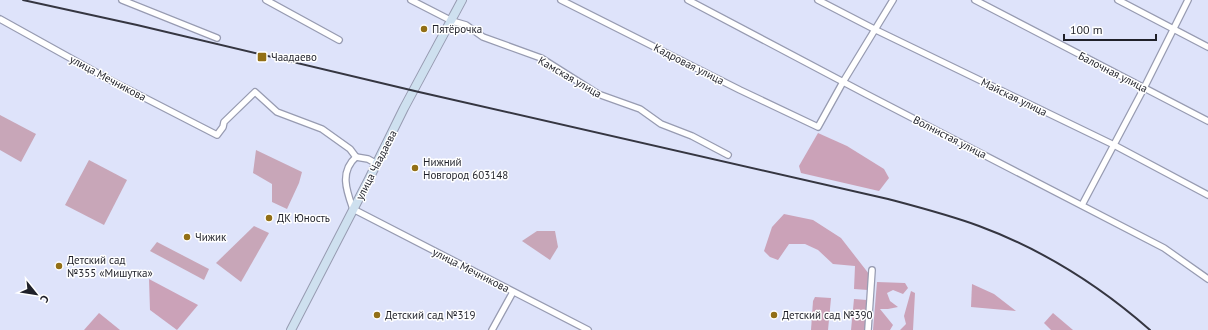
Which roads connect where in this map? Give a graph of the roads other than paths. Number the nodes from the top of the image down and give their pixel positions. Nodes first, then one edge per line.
1 (122, 0) edge
2 (266, 0) edge
3 (411, 0) edge
4 (462, 0) edge
5 (561, 0) edge
6 (688, 0) edge
7 (818, 0) edge
8 (893, 0) edge
9 (975, 0) edge
10 (1118, 0) edge
11 (1188, 0) edge
12 (0, 19) edge
13 (452, 21) junction
14 (1173, 29) junction
15 (876, 30) junction
16 (217, 38) dead end
17 (339, 40) dead end
18 (1208, 47) edge
19 (843, 82) junction
20 (1144, 88) junction
21 (1208, 121) edge
22 (1114, 145) junction
23 (728, 155) dead end
24 (356, 157) junction
25 (377, 164) junction
26 (1208, 195) edge
27 (1082, 205) junction
28 (353, 209) junction
29 (872, 270) dead end
30 (1208, 279) edge
31 (512, 292) junction
32 (291, 330) edge
33 (492, 330) edge
34 (588, 330) edge
35 (868, 330) edge

1 - 16 street
2 - 17 street
3 - 13 street, Камская улица
4 - 13 street, улица Чаадаева
5 - 19 street, Кадровая улица
6 - 19 street, Волнистая улица
7 - 15 street, Майская улица
8 - 15 street
9 - 20 street, Балочная улица
10 - 14 street
11 - 14 street
12 - 24 street, улица Мечникова
13 - 23 street, Камская улица
13 - 25 street, улица Чаадаева
14 - 18 street
14 - 20 street
15 - 19 street
15 - 22 street, Майская улица
19 - 27 street, Волнистая улица
20 - 21 street, Балочная улица
20 - 22 street
22 - 26 street, Майская улица
22 - 27 street
24 - 25 street
24 - 28 street
25 - 28 street, улица Чаадаева
27 - 30 street, Волнистая улица
28 - 31 street, улица Мечникова
28 - 32 street, улица Чаадаева
29 - 35 street
31 - 33 street
31 - 34 street, улица Мечникова

